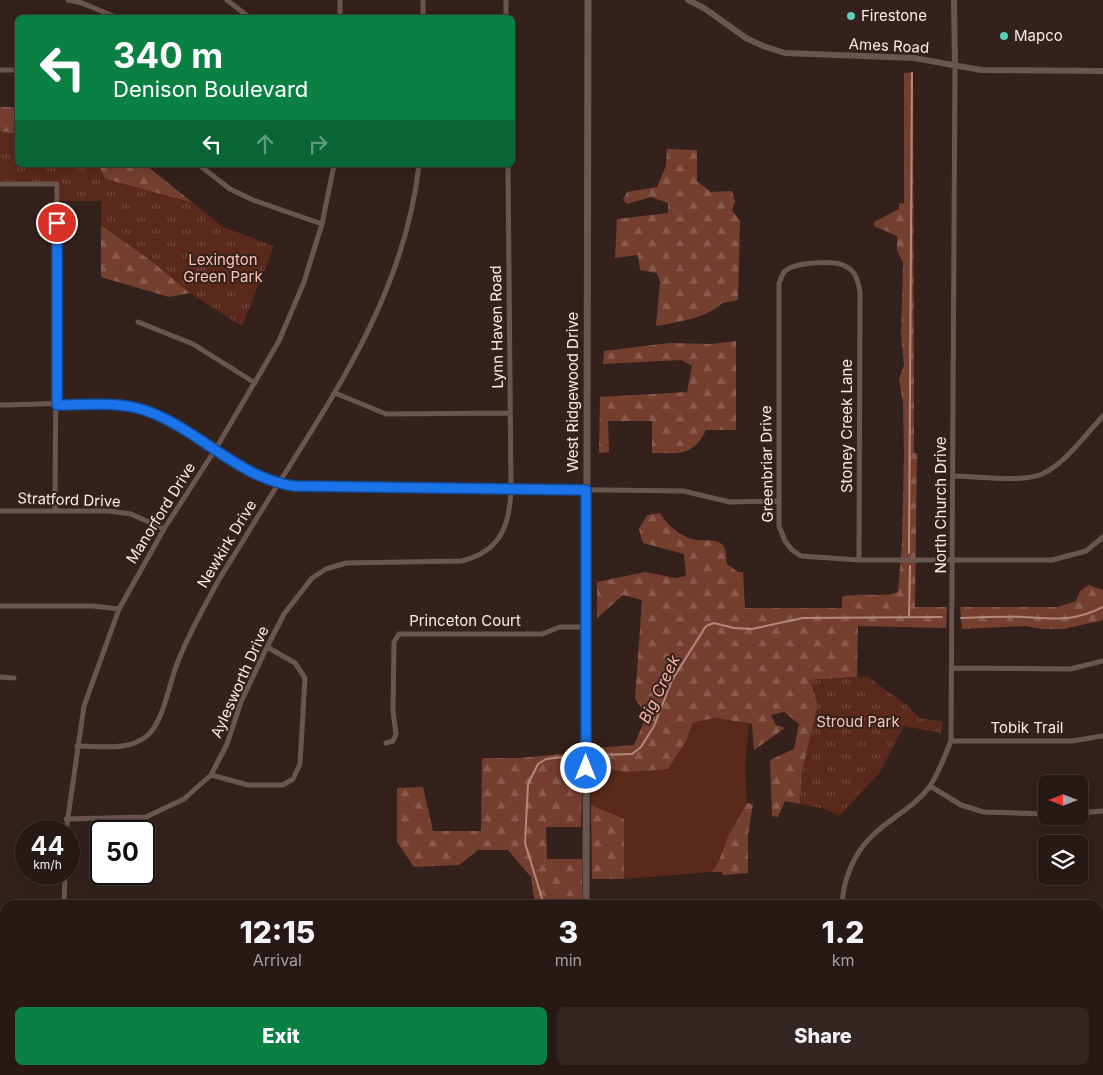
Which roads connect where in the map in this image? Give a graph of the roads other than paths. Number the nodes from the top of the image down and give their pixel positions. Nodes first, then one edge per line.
1 (68, 0) edge
2 (226, 0) edge
3 (340, 0) edge
4 (423, 0) edge
5 (506, 0) edge
6 (588, 0) edge
7 (688, 0) edge
8 (954, 0) edge
9 (111, 15) edge
10 (246, 15) edge
11 (340, 15) edge
12 (423, 15) edge
13 (506, 15) edge
14 (955, 65) junction
15 (0, 70) edge
16 (15, 70) edge
17 (1103, 71) edge
18 (202, 167) edge
19 (334, 167) edge
20 (419, 167) edge
21 (508, 167) edge
22 (0, 184) edge
23 (322, 224) junction
24 (860, 292) joint
25 (138, 322) dead end
26 (255, 383) junction
27 (335, 394) junction
28 (0, 405) edge
29 (57, 405) junction
30 (510, 413) junction
31 (1103, 416) edge
32 (215, 450) junction
33 (954, 476) junction
34 (278, 484) junction
35 (511, 489) junction
36 (586, 490) junction
37 (779, 501) junction
38 (0, 510) edge
39 (55, 510) junction
40 (164, 529) junction
41 (1103, 537) edge
42 (859, 560) junction
43 (954, 560) junction
44 (0, 606) edge
45 (118, 609) junction
46 (586, 626) junction
47 (267, 647) junction
48 (1103, 661) edge
49 (953, 668) junction
50 (0, 678) edge
51 (14, 678) dead end
52 (1103, 736) edge
53 (952, 741) junction
54 (386, 744) dead end
55 (77, 746) junction
56 (211, 775) junction
57 (930, 786) junction
58 (1103, 811) edge
59 (1088, 812) edge
60 (1038, 814) edge
61 (66, 819) joint
62 (65, 885) edge
63 (64, 900) edge
64 (586, 900) edge
65 (843, 900) edge

1 - 9 street
2 - 10 street
3 - 11 street
4 - 12 street
5 - 13 street
6 - 36 main road, West Ridgewood Drive
7 - 14 street, Ames Road
8 - 14 street
14 - 17 street, Ames Road
14 - 33 street, North Church Drive
15 - 16 street
18 - 23 street
19 - 23 street, Manorford Drive
20 - 27 street, Newkirk Drive
21 - 30 street, Lynn Haven Road
22 - 29 street
23 - 26 street, Manorford Drive
24 - 37 street, Greenbriar Drive
24 - 42 street, Stoney Creek Lane
25 - 26 street
26 - 32 street, Manorford Drive
27 - 30 street
27 - 34 street, Newkirk Drive
28 - 29 street
29 - 32 street
29 - 39 street
30 - 35 street, Lynn Haven Road
31 - 33 street
32 - 34 street
32 - 40 street, Manorford Drive
33 - 43 street, North Church Drive
34 - 35 street
34 - 55 street, Newkirk Drive
35 - 36 street
35 - 47 street, Aylesworth Drive
36 - 37 street
36 - 46 main road, West Ridgewood Drive
37 - 42 street, Greenbriar Drive
38 - 39 street, Stratford Drive
39 - 40 street, Stratford Drive
40 - 45 street, Manorford Drive
41 - 43 street, Greenbriar Drive
42 - 43 street, Greenbriar Drive
43 - 49 street, North Church Drive
44 - 45 street
45 - 55 street, Manorford Drive
46 - 54 street, Princeton Court
46 - 64 main road, West Ridgewood Drive
47 - 56 street, Aylesworth Drive
47 - 56 street
48 - 49 street
49 - 53 street, North Church Drive
50 - 51 street
52 - 53 street, Tobik Trail
53 - 57 street, North Church Drive
55 - 61 street, Manorford Drive
56 - 61 street, Aylesworth Drive
57 - 60 street
57 - 65 street, North Church Drive
58 - 59 street
62 - 63 street

